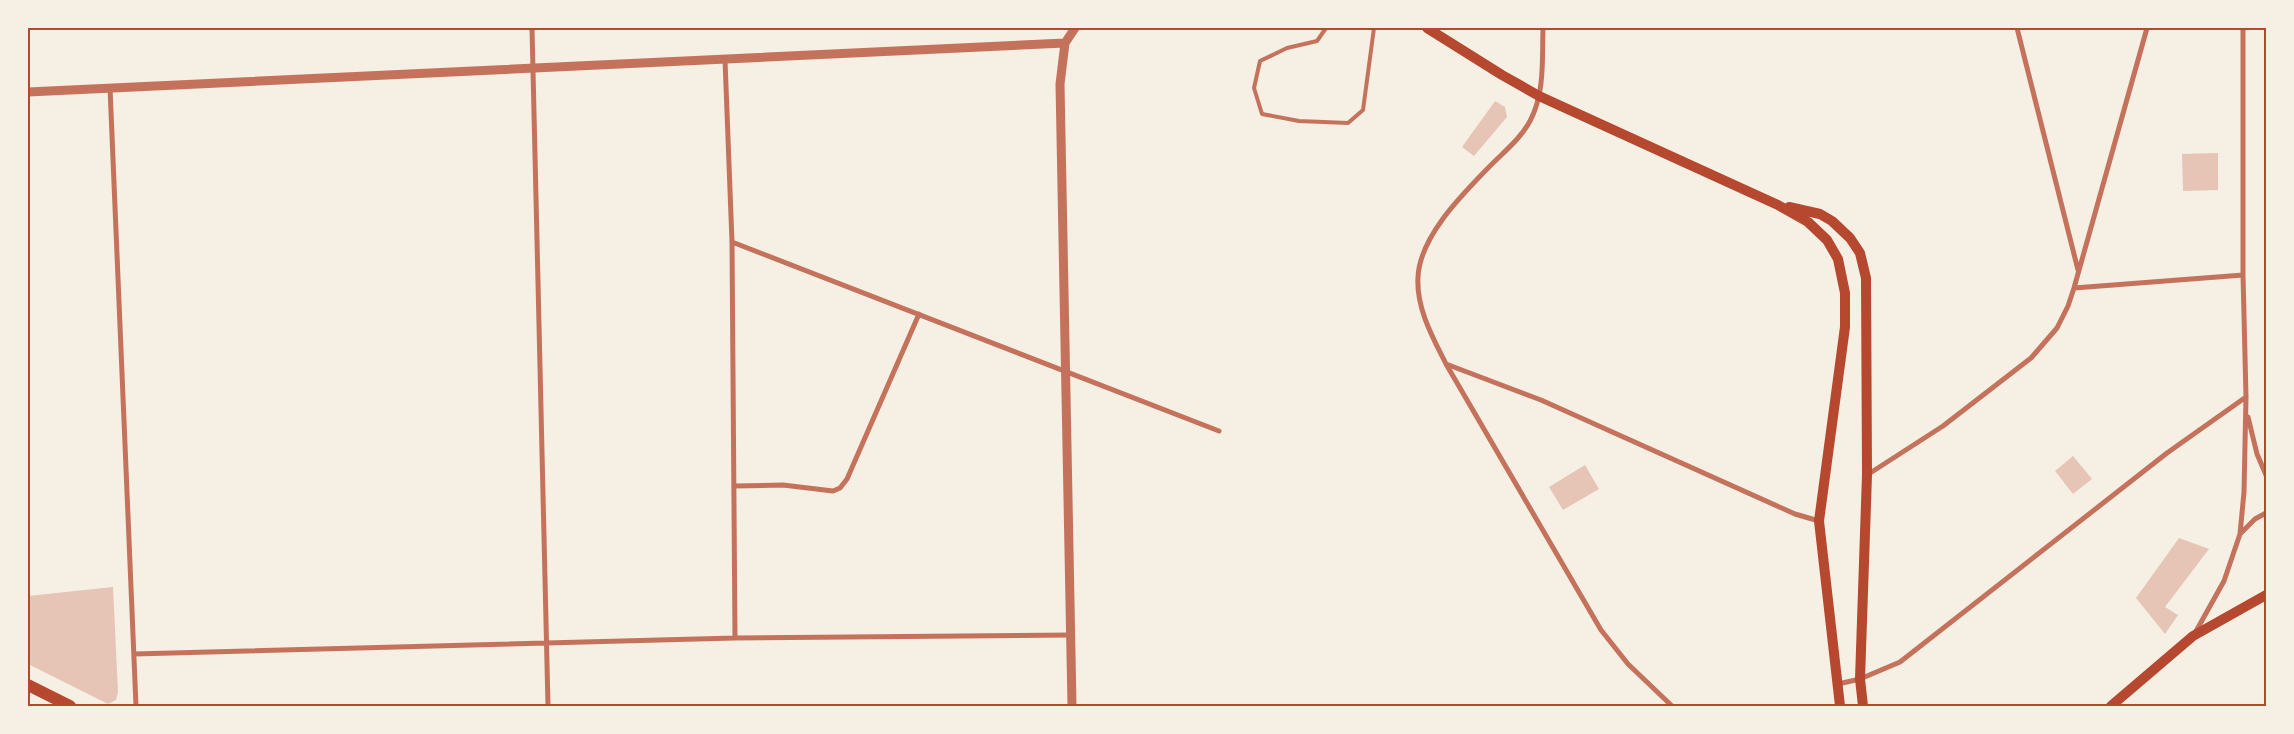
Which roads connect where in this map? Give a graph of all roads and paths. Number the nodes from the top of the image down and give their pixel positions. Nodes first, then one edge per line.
1 (532, 28) edge
2 (1074, 28) edge
3 (1326, 28) edge
4 (1374, 28) edge
5 (1427, 28) edge
6 (1543, 28) edge
7 (2017, 28) edge
8 (2147, 28) edge
9 (2243, 28) edge
10 (1065, 43) junction
11 (725, 60) junction
12 (531, 68) junction
13 (110, 88) junction
14 (28, 92) edge
15 (1539, 96) junction
16 (1778, 205) junction
17 (732, 242) junction
18 (2078, 271) junction
19 (2243, 276) junction
20 (2074, 288) junction
21 (919, 314) junction
22 (1446, 364) junction
23 (1065, 372) junction
24 (2246, 397) junction
25 (2246, 409) junction
26 (1219, 430) dead end
27 (2266, 474) edge
28 (1867, 475) junction
29 (734, 486) junction
30 (2266, 513) edge
31 (1819, 521) junction
32 (2240, 534) junction
33 (2266, 595) edge
34 (1070, 635) junction
35 (2193, 636) junction
36 (735, 638) junction
37 (547, 643) junction
38 (134, 654) junction
39 (1860, 679) junction
40 (1838, 684) junction
41 (28, 685) edge
42 (70, 706) edge
43 (136, 706) edge
44 (548, 706) edge
45 (1072, 706) edge
46 (1672, 706) edge
47 (1840, 706) edge
48 (1863, 706) edge
49 (2111, 706) edge

1 - 12 street
2 - 10 street
3 - 4 lane
5 - 15 main road
6 - 15 street
7 - 18 street
8 - 18 street
9 - 19 street
10 - 11 street
10 - 23 street
11 - 12 street
11 - 17 street
12 - 13 street
12 - 37 street
13 - 14 street
13 - 38 street
15 - 16 main road
15 - 22 street
16 - 28 main road
16 - 31 main road
17 - 21 street
17 - 29 street
18 - 20 street
19 - 20 street
19 - 24 street
20 - 28 street
21 - 23 street
21 - 29 street
22 - 31 street
22 - 46 street
23 - 26 street
23 - 34 street
24 - 25 street
24 - 39 street
25 - 27 street
25 - 32 street
28 - 39 main road
29 - 36 street
30 - 32 street
31 - 40 main road
32 - 35 street
33 - 35 main road
34 - 36 street
34 - 45 street
35 - 49 main road
36 - 37 street
37 - 38 street
37 - 44 street
38 - 43 street
39 - 40 street
39 - 48 main road
40 - 47 main road
41 - 42 main road

